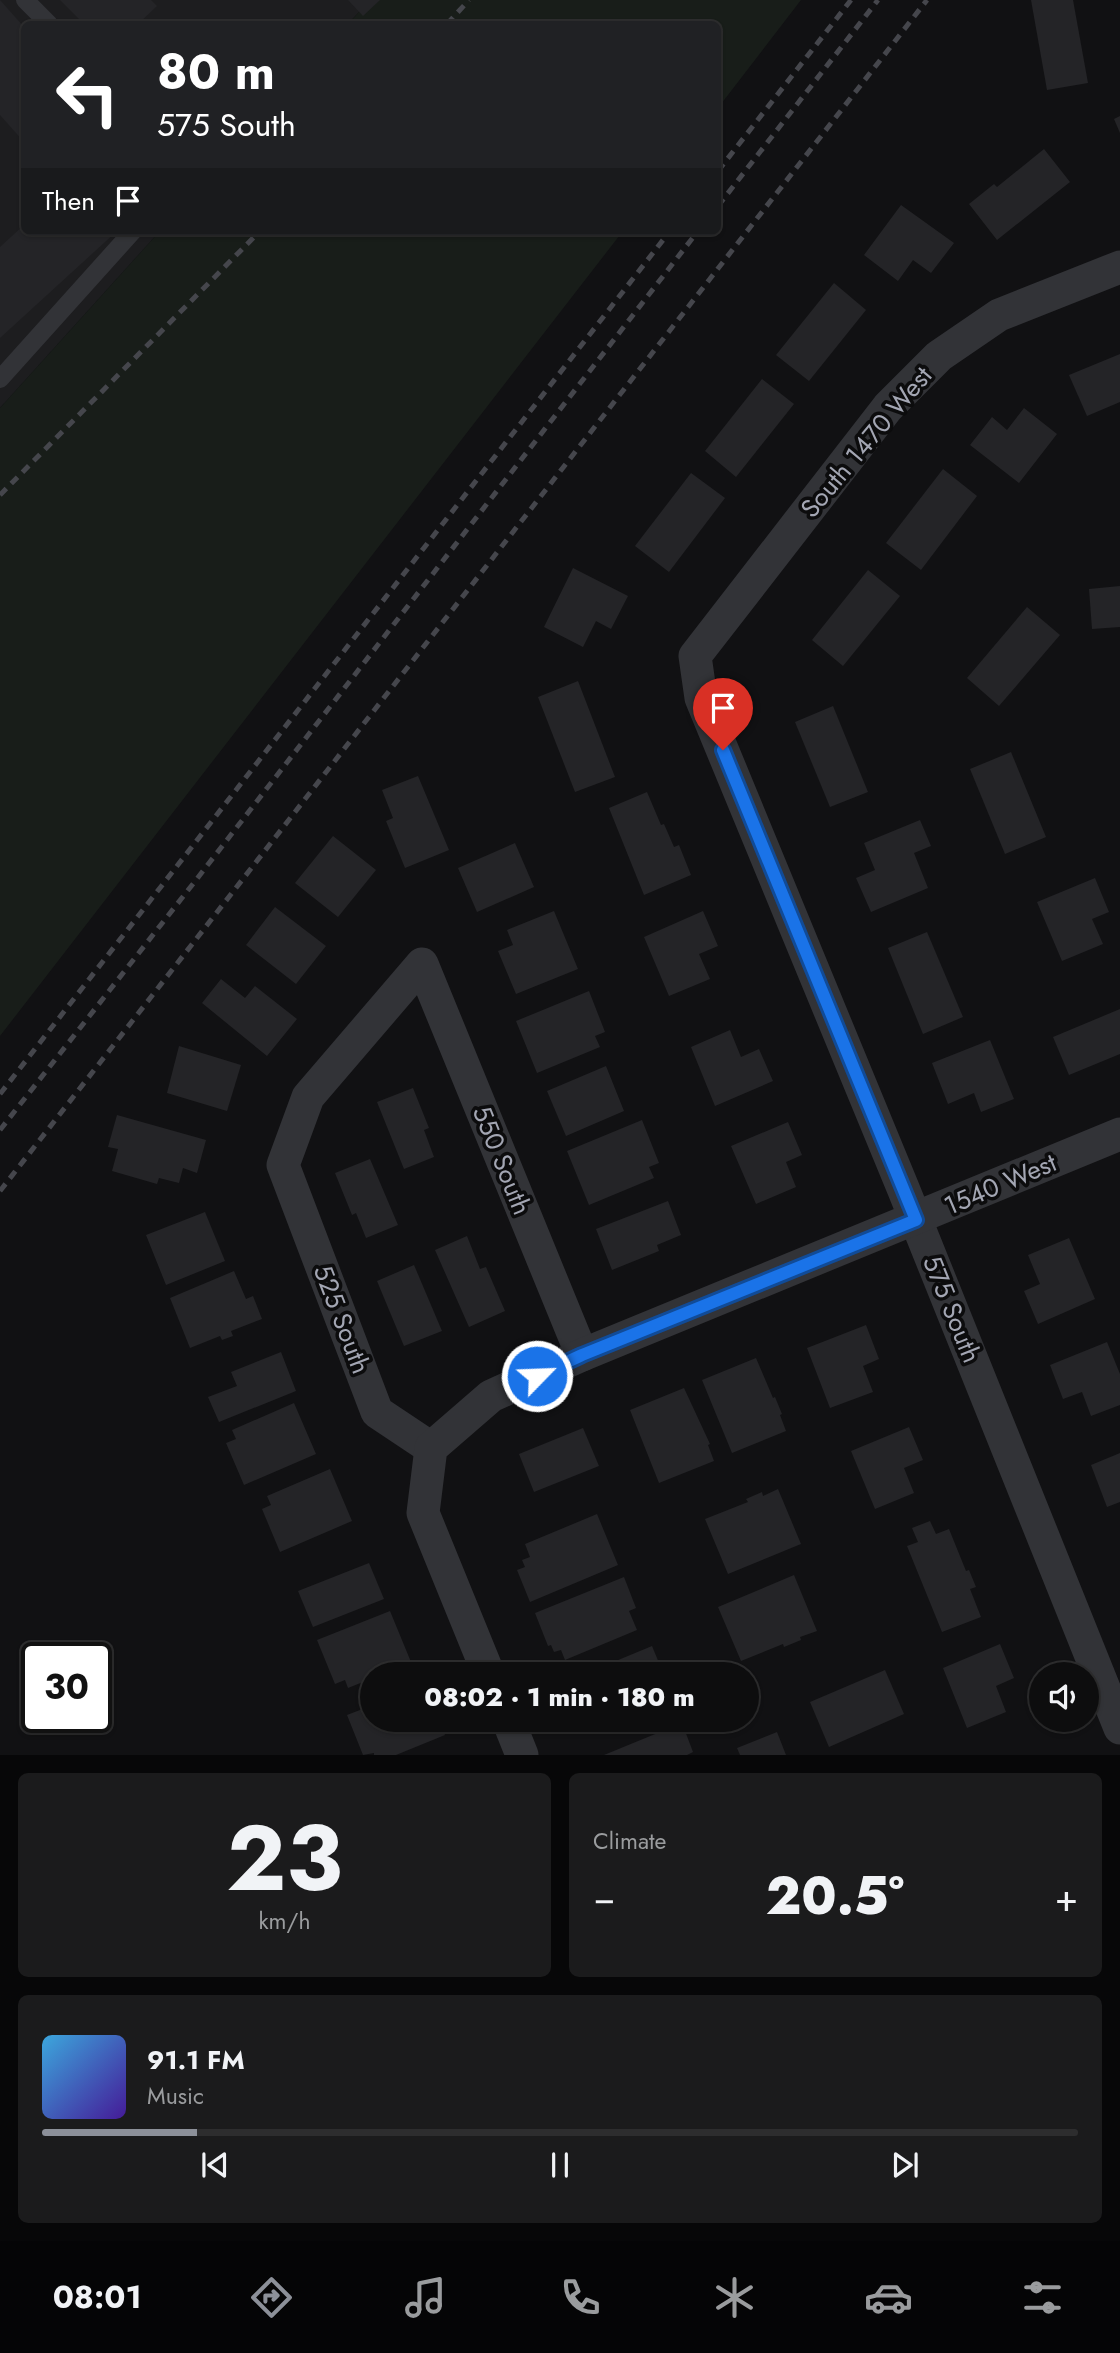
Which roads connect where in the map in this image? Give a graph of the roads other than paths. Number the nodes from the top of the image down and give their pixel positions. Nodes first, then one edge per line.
1 (25, 0) edge
2 (45, 21) edge
3 (129, 235) edge
4 (1120, 267) edge
5 (0, 379) edge
6 (695, 656) joint
7 (422, 964) joint
8 (1120, 1134) edge
9 (916, 1220) junction
10 (582, 1355) junction
11 (431, 1448) junction
12 (484, 1662) edge
13 (1120, 1728) edge
14 (513, 1732) edge
15 (522, 1755) edge

1 - 2 lane
3 - 5 lane
4 - 6 street, South 1470 West
6 - 9 street, 575 South
7 - 10 street, 550 South
7 - 11 street, 525 South
8 - 9 street, 1540 West
9 - 10 street, 1540 West
9 - 13 street, 575 South
10 - 11 street, 1540 West
11 - 12 street
14 - 15 street

